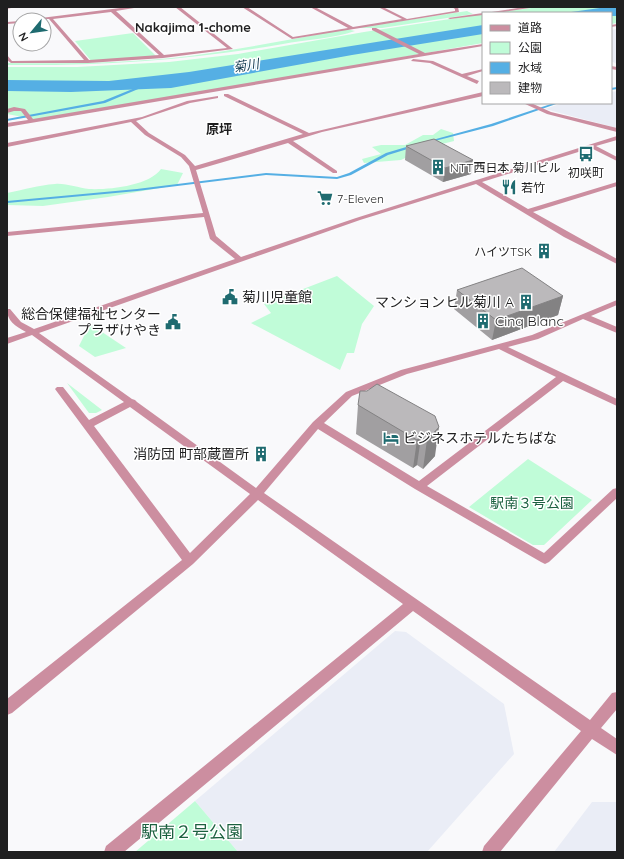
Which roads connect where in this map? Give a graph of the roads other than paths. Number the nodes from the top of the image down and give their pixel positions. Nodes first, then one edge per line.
1 (13, 7) edge
2 (138, 7) edge
3 (177, 7) edge
4 (244, 7) edge
5 (312, 7) edge
6 (380, 7) edge
7 (454, 7) edge
8 (490, 7) edge
9 (498, 7) edge
10 (534, 7) edge
11 (7, 8) edge
12 (112, 10) junction
13 (476, 10) dead end
14 (495, 12) edge
15 (482, 13) edge
16 (482, 13) edge
17 (52, 18) edge
18 (52, 20) edge
19 (406, 20) junction
20 (349, 28) junction
21 (375, 30) junction
22 (482, 45) edge
23 (482, 49) edge
24 (422, 55) junction
25 (7, 56) edge
26 (163, 57) junction
27 (9, 62) edge
28 (88, 62) junction
29 (350, 67) junction
30 (357, 70) dead end
31 (482, 70) edge
32 (463, 75) junction
33 (477, 82) junction
34 (482, 84) edge
35 (482, 94) edge
36 (226, 95) junction
37 (528, 104) edge
38 (7, 111) edge
39 (132, 120) junction
40 (32, 121) junction
41 (7, 125) edge
42 (617, 130) edge
43 (309, 135) junction
44 (617, 138) edge
45 (289, 141) junction
46 (7, 145) edge
47 (591, 146) junction
48 (617, 159) edge
49 (193, 169) junction
50 (335, 172) dead end
51 (477, 182) junction
52 (617, 184) edge
53 (528, 211) junction
54 (207, 215) junction
55 (7, 234) edge
56 (240, 260) junction
57 (617, 262) edge
58 (617, 302) edge
59 (7, 311) edge
60 (585, 317) junction
61 (617, 330) edge
62 (33, 332) junction
63 (7, 341) edge
64 (500, 347) junction
65 (562, 377) junction
66 (60, 389) dead end
67 (132, 402) junction
68 (617, 403) edge
69 (317, 424) junction
70 (88, 425) junction
71 (419, 486) junction
72 (617, 492) edge
73 (257, 494) junction
74 (189, 561) junction
75 (413, 604) junction
76 (617, 698) edge
77 (7, 708) edge
78 (591, 729) junction
79 (617, 748) edge
80 (112, 852) edge
81 (490, 852) edge

1 - 11 street
2 - 12 street
3 - 26 street
4 - 20 street
5 - 20 street
6 - 19 street
7 - 19 street
8 - 9 street
10 - 14 street
12 - 17 street
12 - 26 street
13 - 15 street
16 - 21 street
18 - 28 street
19 - 20 street
20 - 21 street
21 - 24 street
22 - 24 street
23 - 24 street
24 - 29 street
24 - 32 street
25 - 27 street
26 - 28 street
27 - 28 street
29 - 36 street
29 - 40 street
30 - 33 street
31 - 32 street
32 - 33 street
33 - 34 street
35 - 43 street
36 - 39 street
36 - 43 street
37 - 42 street
38 - 40 street
39 - 46 street
39 - 49 street
40 - 41 street
43 - 45 street
44 - 47 street
45 - 49 street
45 - 50 street
47 - 48 street
47 - 51 street
49 - 54 street
51 - 53 street
51 - 56 street
52 - 53 street
53 - 57 street
54 - 55 street
54 - 56 street
56 - 62 street
58 - 60 street
59 - 62 street
60 - 61 street
60 - 64 street
62 - 63 street
62 - 67 street
64 - 65 street
64 - 69 street
65 - 68 street
65 - 71 street
66 - 70 street
67 - 70 street
67 - 73 street
69 - 71 street
69 - 73 street
70 - 74 street
71 - 72 street
73 - 74 street
73 - 75 street
74 - 77 street
75 - 78 street
75 - 80 street
76 - 78 street
78 - 79 street
78 - 81 street

